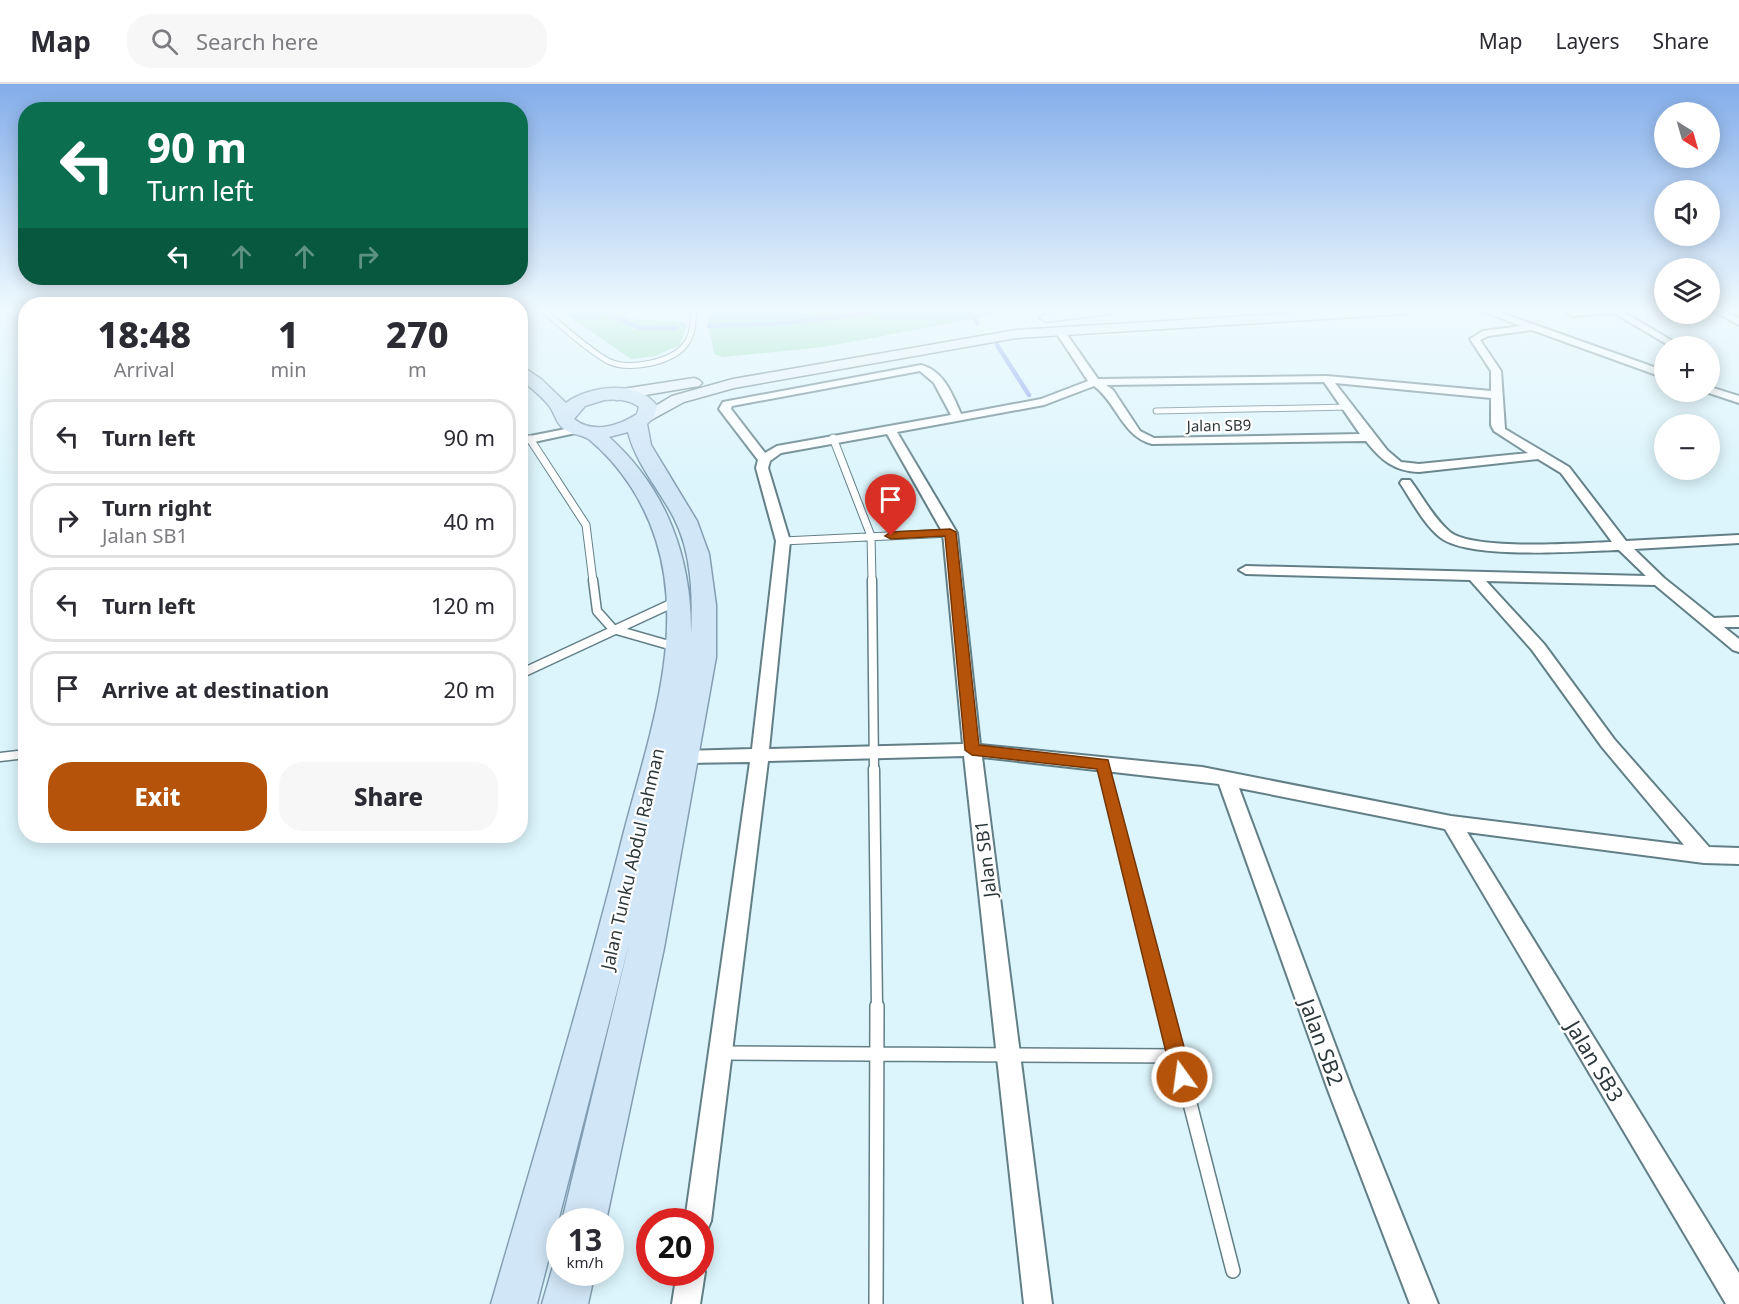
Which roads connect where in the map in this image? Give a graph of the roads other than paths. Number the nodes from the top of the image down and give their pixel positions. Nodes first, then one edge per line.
1 (536, 367) edge
2 (778, 367) edge
3 (830, 367) edge
4 (1082, 367) edge
5 (1493, 367) edge
6 (528, 378) edge
7 (1327, 379) junction
8 (1095, 382) junction
9 (1720, 393) edge
10 (611, 395) junction
11 (1496, 395) junction
12 (1739, 400) edge
13 (1349, 407) junction
14 (1156, 411) dead end
15 (957, 417) junction
16 (642, 420) junction
17 (580, 426) junction
18 (890, 429) junction
19 (528, 433) edge
20 (528, 434) edge
21 (1371, 437) junction
22 (833, 438) junction
23 (528, 442) edge
24 (1542, 455) junction
25 (764, 460) junction
26 (1406, 483) dead end
27 (950, 532) junction
28 (871, 536) junction
29 (1739, 539) edge
30 (783, 541) junction
31 (1621, 544) junction
32 (1246, 570) dead end
33 (1473, 574) junction
34 (1659, 581) junction
35 (678, 601) junction
36 (1739, 622) edge
37 (1712, 623) junction
38 (613, 629) junction
39 (1739, 646) edge
40 (676, 648) junction
41 (528, 670) edge
42 (972, 750) junction
43 (876, 752) junction
44 (760, 754) junction
45 (18, 755) edge
46 (0, 757) edge
47 (684, 757) junction
48 (1103, 764) junction
49 (1226, 778) junction
50 (1451, 823) junction
51 (1704, 855) junction
52 (1737, 859) edge
53 (722, 1053) junction
54 (878, 1054) junction
55 (1009, 1055) junction
56 (1176, 1056) junction
57 (587, 1208) edge
58 (700, 1208) edge
59 (1233, 1271) dead end
60 (569, 1286) edge
61 (689, 1286) edge
62 (1739, 1299) edge
63 (514, 1304) edge
64 (565, 1304) edge
65 (686, 1304) edge
66 (876, 1304) edge
67 (1038, 1304) edge
68 (1424, 1304) edge

1 - 10 main road
2 - 10 main road
3 - 16 main road
4 - 8 street, Jalan SB9
5 - 11 street
6 - 17 main road, Jalan Tunku Abdul Rahman
7 - 8 street
7 - 11 street
7 - 13 street
8 - 15 street
8 - 21 street, Jalan SB9
9 - 12 street
10 - 16 main road
10 - 17 main road
11 - 24 street
13 - 14 lane
13 - 21 street
15 - 18 street
15 - 25 street
16 - 17 main road
16 - 47 main road, Jalan Tunku Abdul Rahman
17 - 19 street
17 - 20 street
17 - 35 main road, Jalan Tunku Abdul Rahman
18 - 22 street
18 - 27 street, Jalan SB1
21 - 24 street
22 - 25 street
22 - 28 lane
23 - 38 lane
24 - 31 street
25 - 30 street
26 - 31 street
27 - 28 lane
27 - 42 street, Jalan SB1
28 - 30 lane
28 - 43 lane
29 - 31 street
30 - 44 street
31 - 34 street
32 - 33 street
33 - 34 street
33 - 51 street
34 - 37 street
35 - 38 lane
35 - 40 main road, Jalan Tunku Abdul Rahman
36 - 37 street
37 - 39 street
38 - 40 lane
38 - 41 lane
40 - 63 main road, Jalan Tunku Abdul Rahman
42 - 43 street
42 - 48 street
42 - 55 street, Jalan SB1
43 - 44 street
43 - 54 lane
44 - 47 street
44 - 53 street
45 - 46 lane
47 - 57 main road, Jalan Tunku Abdul Rahman
48 - 49 street
48 - 56 lane
49 - 50 street
49 - 68 street, Jalan SB2
50 - 51 street
50 - 62 street, Jalan SB3
51 - 52 street
53 - 54 lane
53 - 58 street
54 - 55 lane
54 - 66 lane
55 - 56 lane
55 - 67 street, Jalan SB1
56 - 59 lane
60 - 64 main road
61 - 65 street

